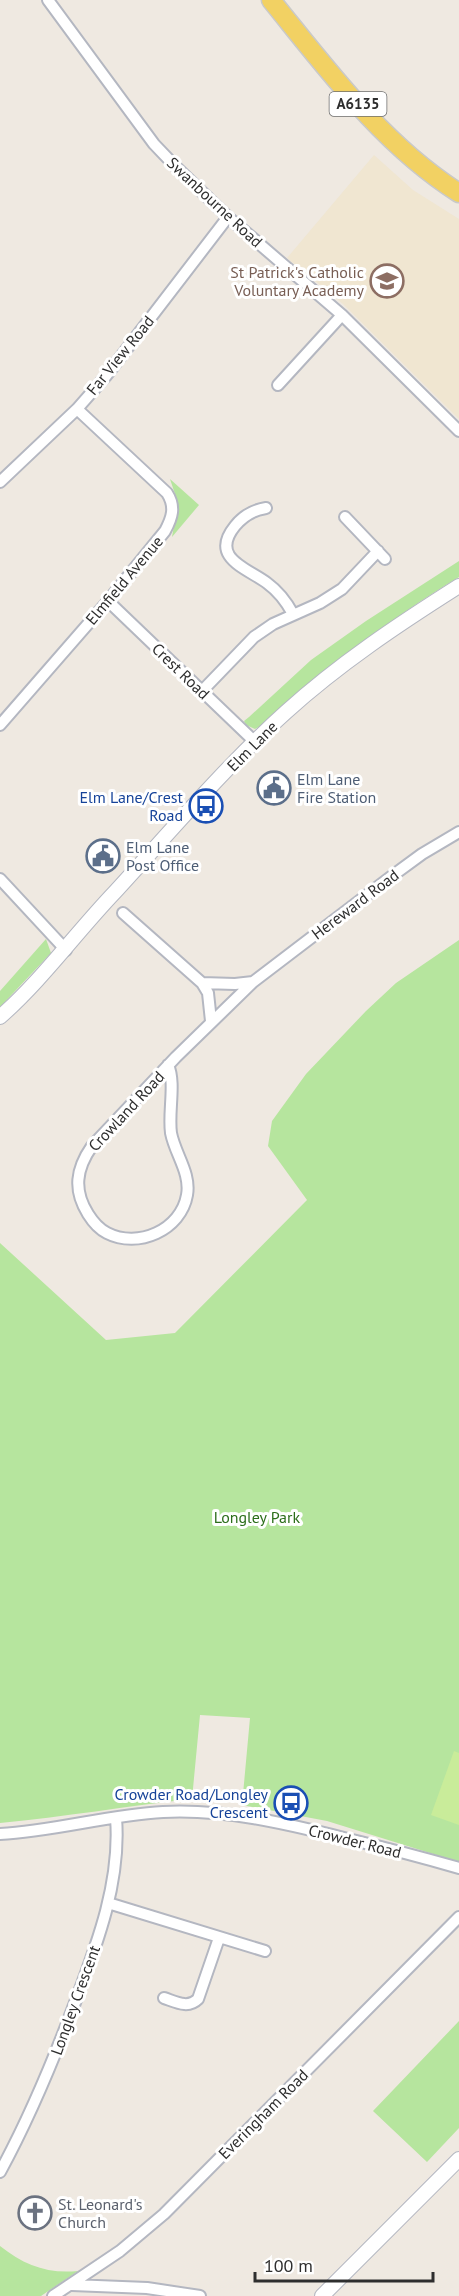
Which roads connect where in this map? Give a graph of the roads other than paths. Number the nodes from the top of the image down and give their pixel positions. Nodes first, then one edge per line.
1 (48, 0) edge
2 (271, 0) edge
3 (459, 193) edge
4 (228, 217) junction
5 (342, 315) junction
6 (278, 385) dead end
7 (77, 409) junction
8 (459, 431) edge
9 (0, 482) edge
10 (266, 508) dead end
11 (345, 517) dead end
12 (459, 586) edge
13 (108, 601) junction
14 (293, 614) junction
15 (202, 691) junction
16 (0, 725) edge
17 (255, 742) junction
18 (459, 832) edge
19 (0, 879) edge
20 (123, 913) dead end
21 (66, 950) junction
22 (253, 982) junction
23 (202, 983) junction
24 (0, 1017) edge
25 (212, 1022) junction
26 (168, 1065) junction
27 (116, 1818) junction
28 (0, 1834) edge
29 (459, 1868) edge
30 (108, 1903) junction
31 (459, 1917) edge
32 (219, 1938) junction
33 (265, 1951) dead end
34 (164, 1998) dead end
35 (459, 2159) edge
36 (0, 2172) edge
37 (72, 2284) junction
38 (53, 2296) edge
39 (200, 2296) edge
40 (322, 2296) edge

1 - 4 street, Swanbourne Road
2 - 3 main road, A6135
4 - 5 street, Swanbourne Road
4 - 7 street, Far View Road
5 - 6 street
5 - 8 street, Swanbourne Road
7 - 9 street, Far View Road
7 - 13 street, Elmfield Avenue
10 - 14 street
11 - 14 street
12 - 17 street, Elm Lane
13 - 15 street, Crest Road
13 - 16 street, Elmfield Avenue
14 - 15 street
15 - 17 street, Crest Road
17 - 21 street, Elm Lane
18 - 22 street, Hereward Road
19 - 21 street
20 - 23 street
21 - 24 street, Elm Lane
22 - 23 street
22 - 25 street, Hereward Road
23 - 25 street
25 - 26 street, Crowland Road
26 - 26 street, Crowland Road
27 - 28 street, Crowder Road
27 - 29 street, Crowder Road
27 - 30 street, Longley Crescent
30 - 32 street
30 - 36 street, Longley Crescent
31 - 37 street, Everingham Road
32 - 33 street
32 - 34 street
35 - 40 street
37 - 38 street, Everingham Road
37 - 39 street

